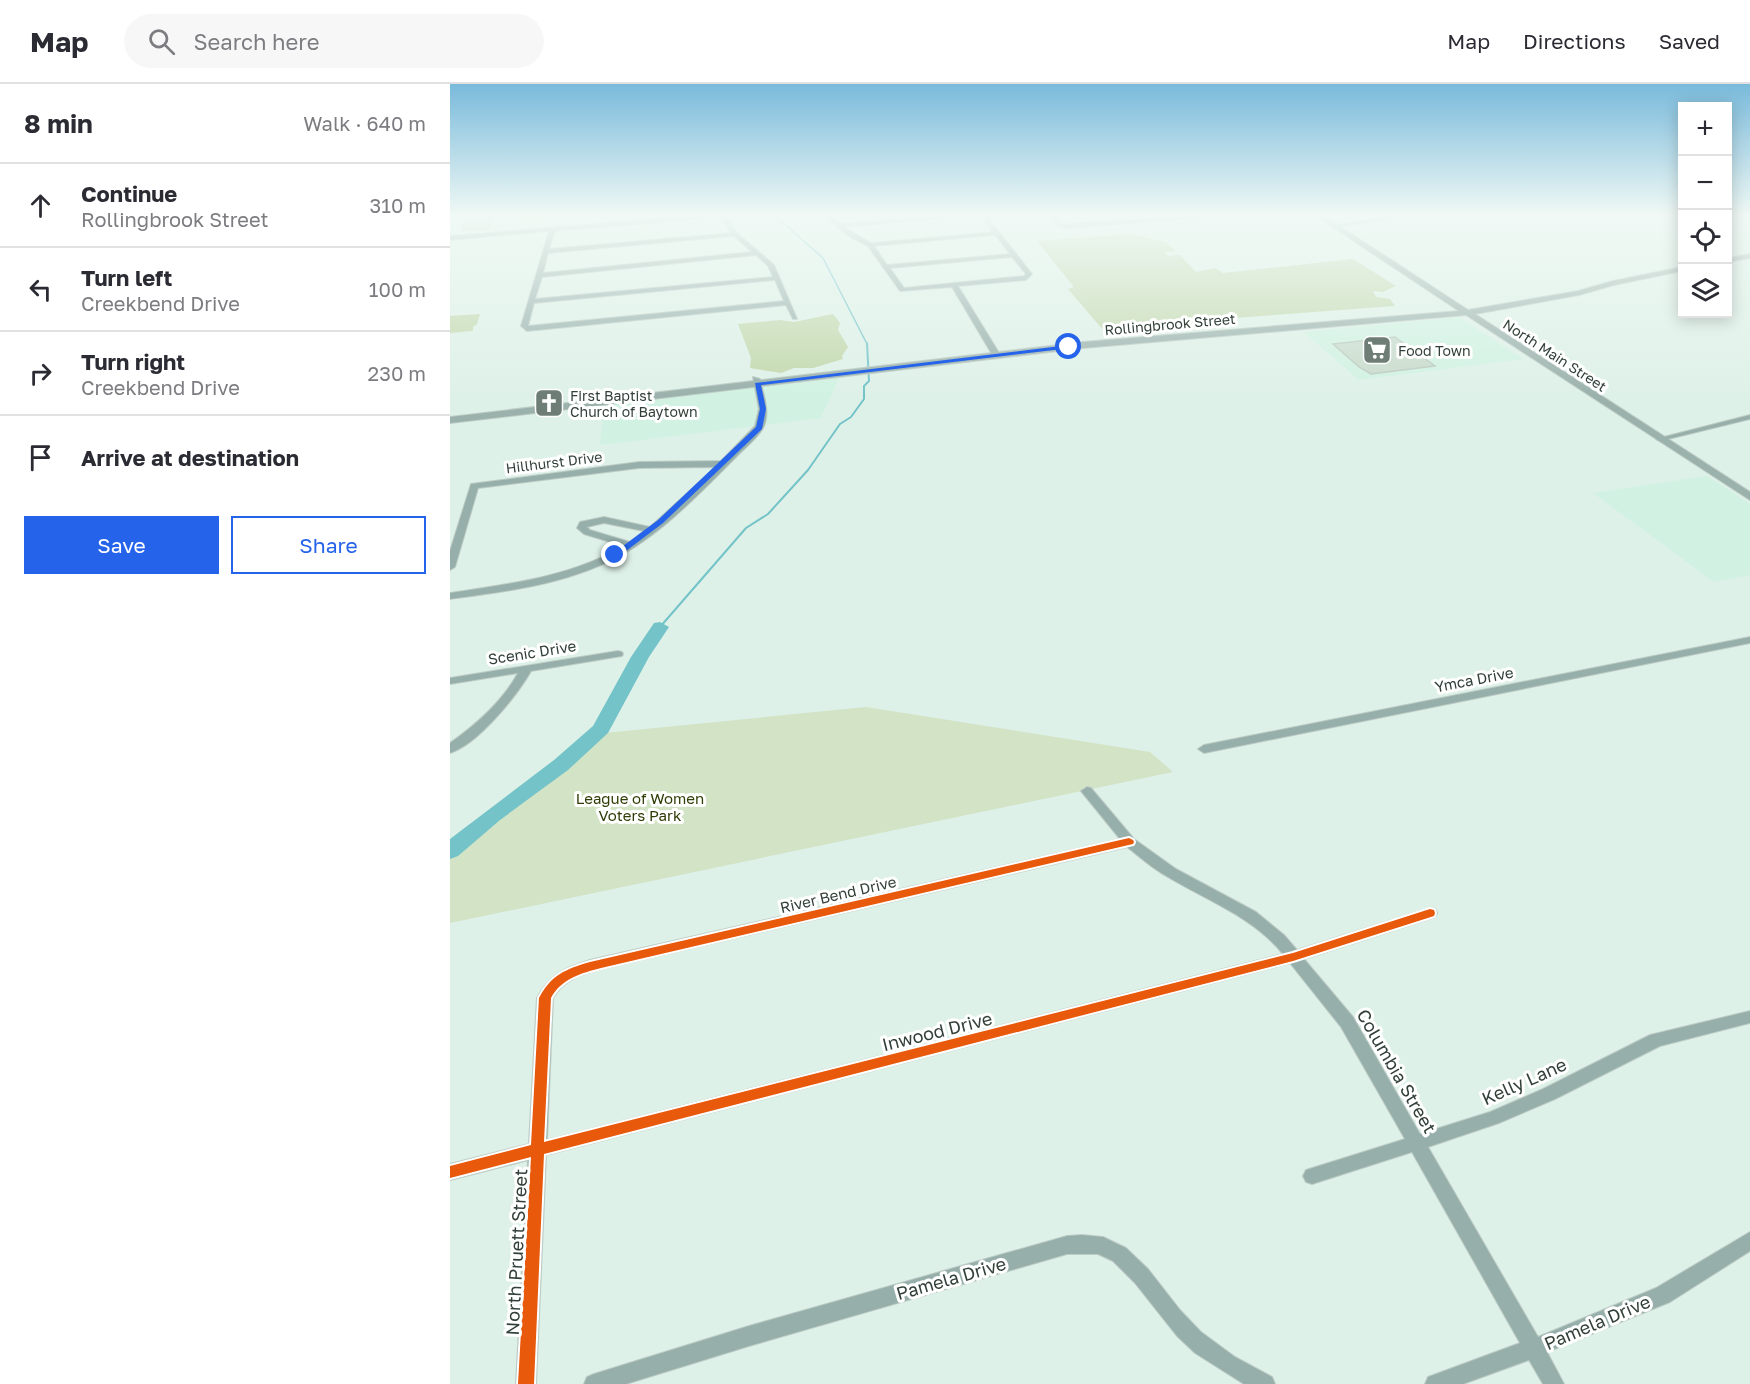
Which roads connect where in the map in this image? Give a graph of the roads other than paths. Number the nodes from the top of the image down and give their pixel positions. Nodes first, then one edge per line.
1 (539, 275) joint
2 (542, 275) edge
3 (775, 275) edge
4 (890, 275) edge
5 (1028, 275) edge
6 (1407, 275) edge
7 (1656, 275) edge
8 (777, 278) junction
9 (955, 286) junction
10 (531, 301) junction
11 (787, 303) junction
12 (1460, 310) junction
13 (795, 318) dead end
14 (996, 354) junction
15 (757, 382) junction
16 (510, 411) junction
17 (450, 415) edge
18 (1750, 417) edge
19 (450, 420) edge
20 (1660, 439) junction
21 (722, 464) junction
22 (1750, 496) edge
23 (651, 530) junction
24 (631, 545) junction
25 (450, 567) edge
26 (450, 596) edge
27 (1750, 640) edge
28 (618, 654) dead end
29 (527, 668) junction
30 (450, 681) edge
31 (450, 749) edge
32 (1204, 749) dead end
33 (1086, 791) dead end
34 (1129, 842) junction
35 (1430, 913) dead end
36 (1293, 957) junction
37 (556, 981) joint
38 (1750, 1017) edge
39 (1416, 1142) junction
40 (537, 1150) junction
41 (450, 1172) edge
42 (1312, 1176) dead end
43 (1750, 1241) edge
44 (1534, 1348) junction
45 (526, 1384) edge
46 (594, 1384) edge
47 (1265, 1384) edge
48 (1435, 1384) edge
49 (1554, 1384) edge

1 - 2 street
1 - 10 street
3 - 8 street
4 - 9 street
5 - 9 street
6 - 12 main road, North Main Street
7 - 12 main road, Rollingbrook Street
8 - 10 street
8 - 11 street
9 - 14 street
10 - 11 street
11 - 13 street
12 - 14 main road, Rollingbrook Street
12 - 20 main road, North Main Street
14 - 15 main road, Rollingbrook Street
15 - 16 main road, Rollingbrook Street
15 - 21 street
16 - 17 main road, Rollingbrook Street
16 - 19 main road, Rollingbrook Street
18 - 20 street
20 - 22 main road, North Main Street
21 - 23 street
21 - 25 street, Hillhurst Drive
23 - 24 street
23 - 24 street
24 - 26 street
27 - 32 street, Ymca Drive
28 - 29 street, Scenic Drive
29 - 30 street, Scenic Drive
29 - 31 street
33 - 34 street, Columbia Street
34 - 36 street, Columbia Street
34 - 37 street, River Bend Drive
35 - 36 street, Inwood Drive
36 - 39 street, Columbia Street
36 - 40 street, Inwood Drive
37 - 40 street, North Pruett Street
38 - 39 street, Kelly Lane
39 - 42 street, Kelly Lane
39 - 44 street, Columbia Street
40 - 41 street, Inwood Drive
40 - 45 street, North Pruett Street
43 - 44 street, Pamela Drive
44 - 48 street, Pamela Drive
44 - 49 street, Columbia Street
46 - 47 street, Pamela Drive

